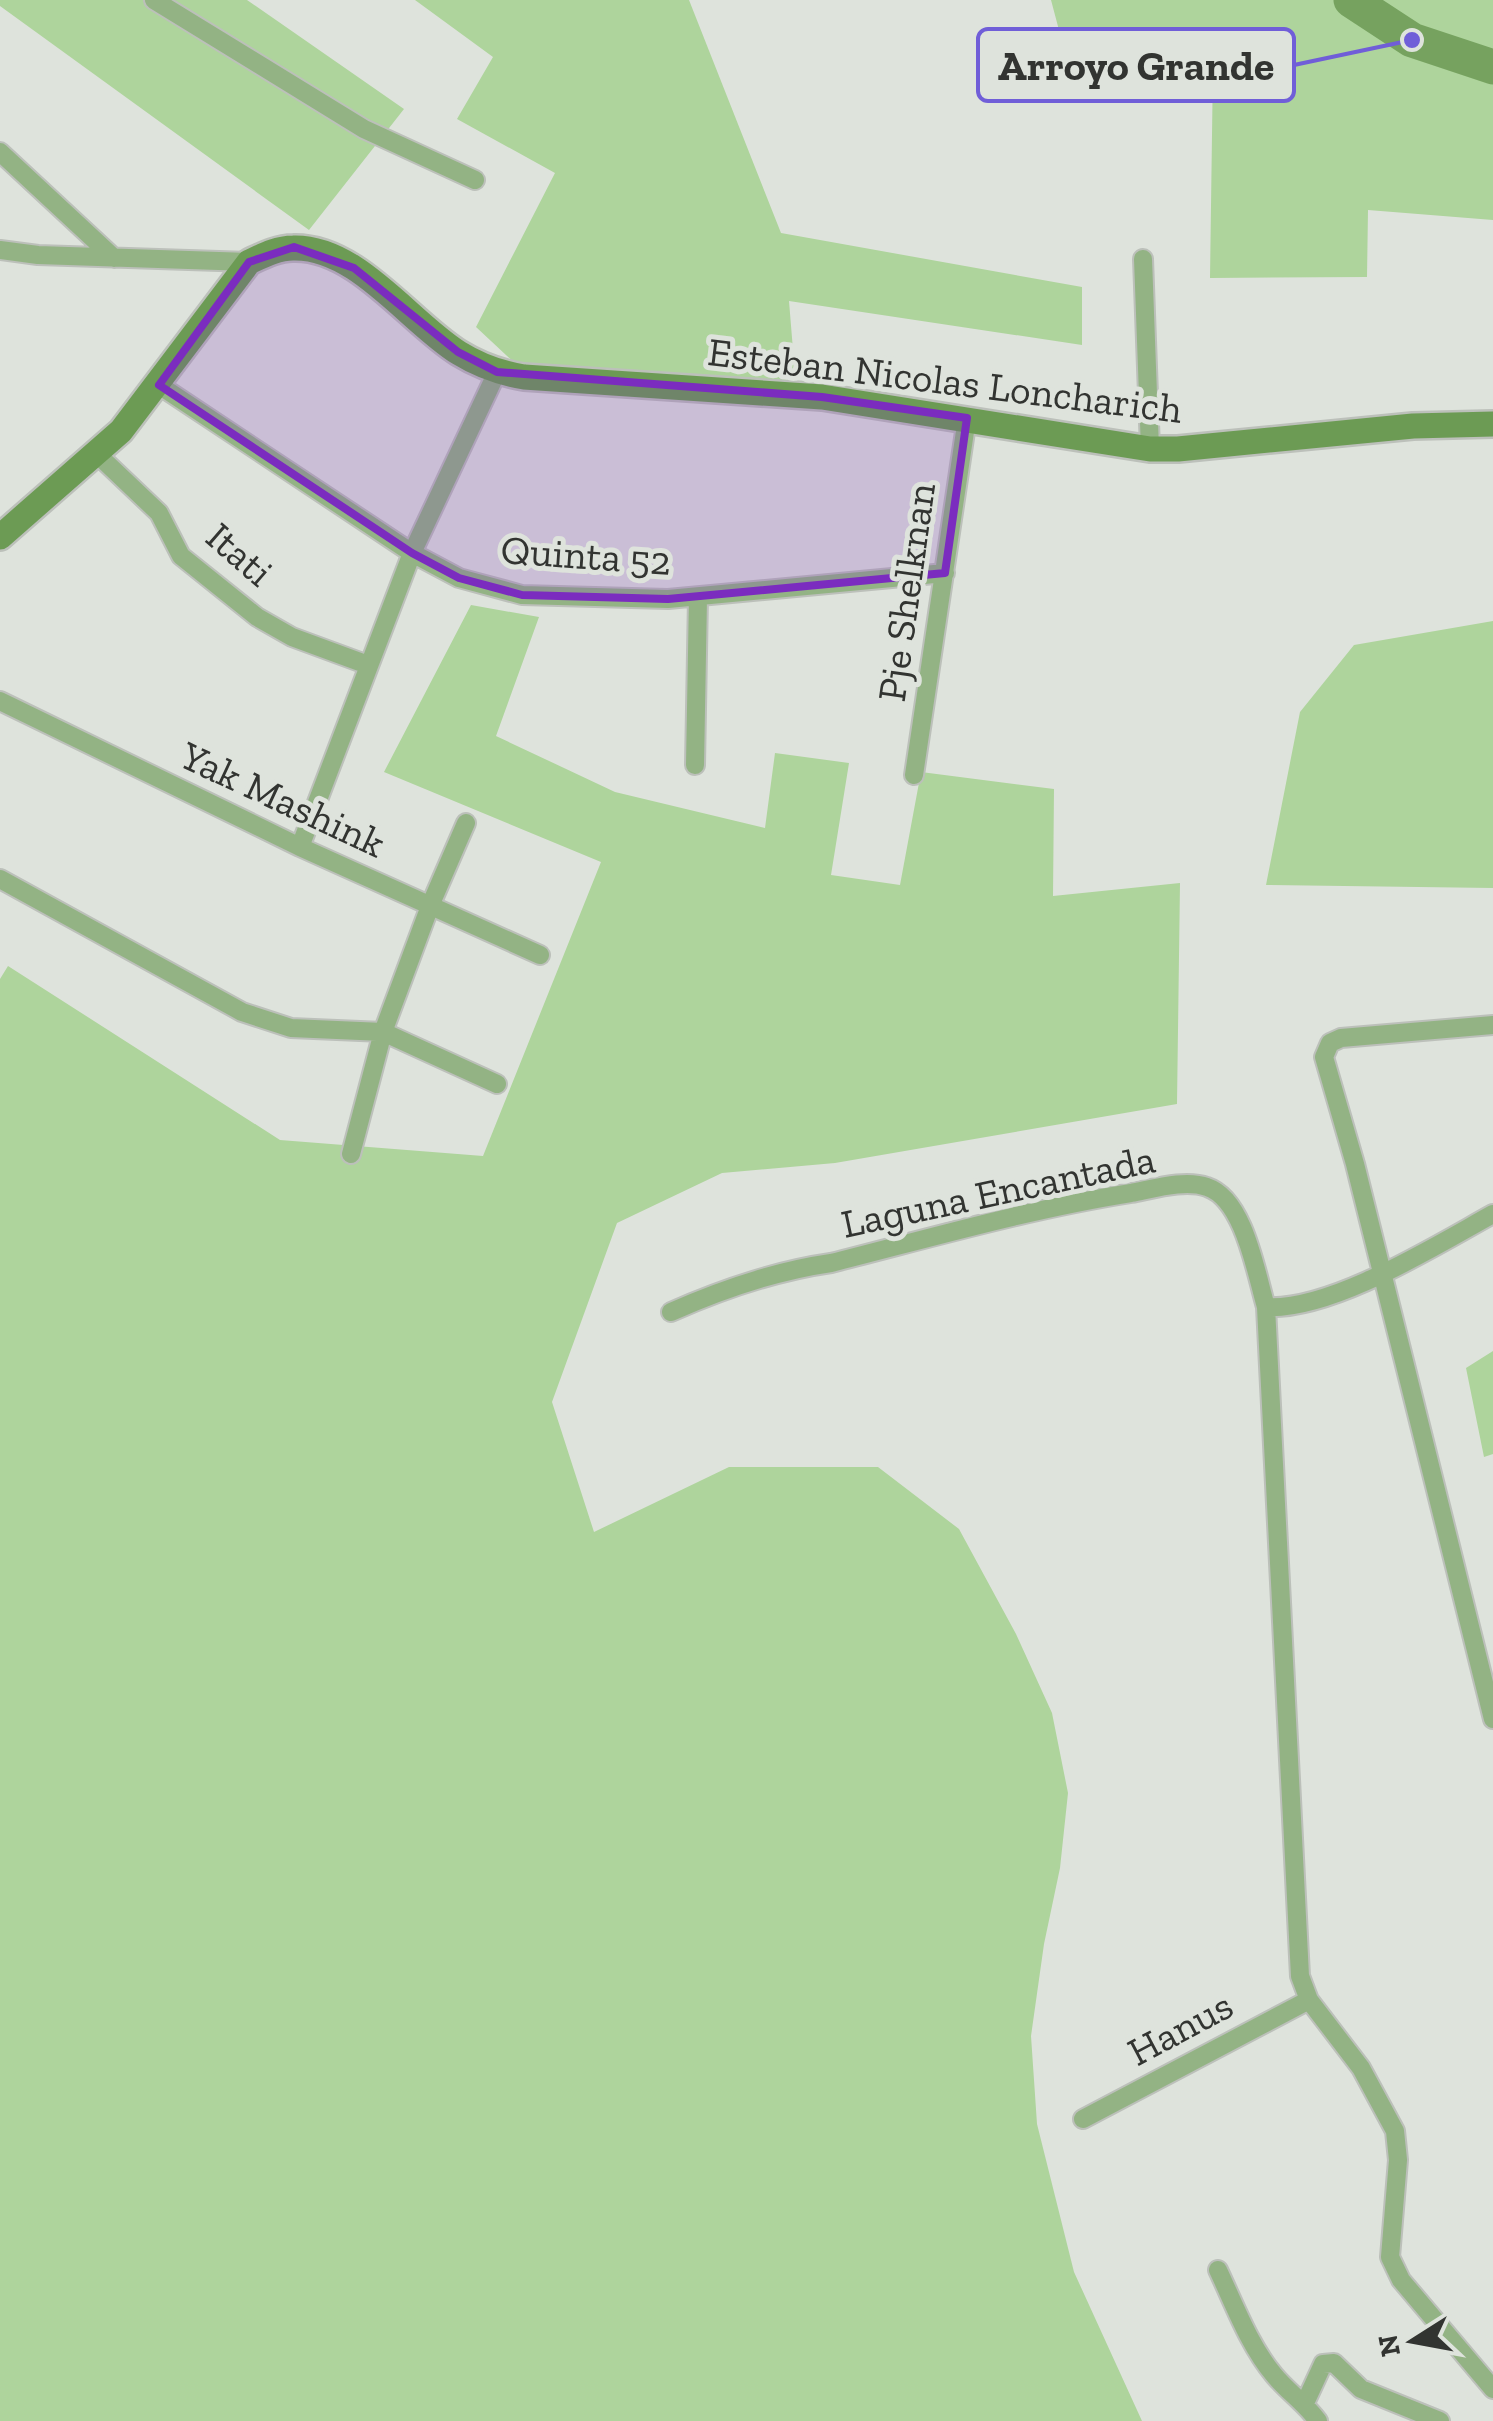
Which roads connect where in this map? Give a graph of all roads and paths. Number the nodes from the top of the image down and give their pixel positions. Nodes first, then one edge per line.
1 (154, 0) edge
2 (0, 152) edge
3 (475, 180) dead end
4 (0, 250) edge
5 (114, 258) junction
6 (1144, 259) dead end
7 (249, 262) junction
8 (497, 372) junction
9 (159, 385) junction
10 (967, 418) junction
11 (1493, 424) edge
12 (1150, 449) junction
13 (98, 454) junction
14 (0, 537) edge
15 (412, 553) junction
16 (945, 574) junction
17 (698, 596) junction
18 (368, 665) junction
19 (0, 702) edge
20 (695, 766) dead end
21 (914, 775) dead end
22 (466, 823) dead end
23 (300, 847) junction
24 (0, 878) edge
25 (430, 906) junction
26 (540, 955) dead end
27 (1493, 1025) edge
28 (383, 1032) junction
29 (497, 1084) dead end
30 (352, 1154) dead end
31 (1493, 1214) edge
32 (1383, 1275) junction
33 (1266, 1307) junction
34 (672, 1312) dead end
35 (1493, 1720) edge
36 (1310, 2000) junction
37 (1083, 2119) dead end
38 (1218, 2270) dead end
39 (1493, 2389) edge
40 (1305, 2403) junction
41 (1318, 2421) edge
42 (1440, 2421) edge

1 - 3 street
2 - 5 street
4 - 5 street
5 - 7 street
6 - 12 street
7 - 8 street, Esteban Nicolas Loncharich
7 - 9 street
8 - 10 street, Esteban Nicolas Loncharich
8 - 15 street
9 - 13 street
9 - 15 street, Quinta 52
10 - 12 street, Esteban Nicolas Loncharich
10 - 16 street, Pje Shelknan
11 - 12 street, Esteban Nicolas Loncharich
13 - 14 street
13 - 18 street, Itati
15 - 17 street, Quinta 52
15 - 18 street
16 - 17 street, Quinta 52
16 - 21 street, Pje Shelknan
17 - 20 street
18 - 23 street
19 - 23 street, Yak Mashink
22 - 25 street
23 - 25 street, Yak Mashink
24 - 28 street
25 - 26 street, Yak Mashink
25 - 28 street
27 - 32 street
28 - 29 street
28 - 30 street
31 - 32 street
32 - 33 street
32 - 35 street
33 - 34 street, Laguna Encantada
33 - 36 street, Laguna Encantada
36 - 37 street, Hanus
36 - 39 street
38 - 40 street
40 - 41 street
40 - 42 street

